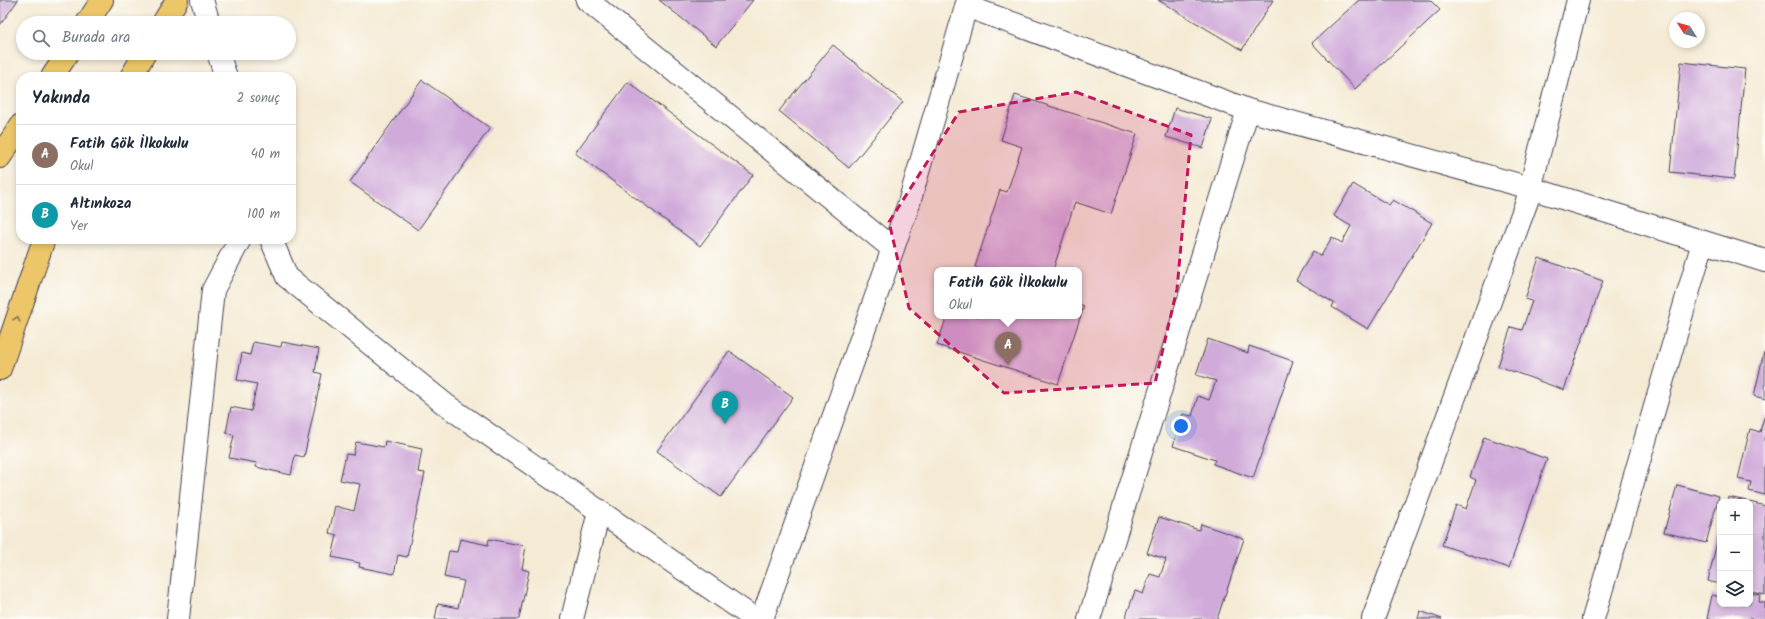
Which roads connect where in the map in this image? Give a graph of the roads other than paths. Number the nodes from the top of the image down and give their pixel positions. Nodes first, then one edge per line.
1 (102, 0) edge
2 (177, 0) edge
3 (202, 0) edge
4 (587, 0) edge
5 (1578, 0) edge
6 (967, 3) edge
7 (92, 16) edge
8 (167, 16) edge
9 (207, 16) edge
10 (63, 60) edge
11 (141, 60) edge
12 (220, 60) edge
13 (55, 72) edge
14 (134, 72) edge
15 (224, 72) edge
16 (1248, 110) junction
17 (16, 133) edge
18 (0, 157) edge
19 (1530, 188) junction
20 (1702, 242) junction
21 (42, 244) edge
22 (237, 244) edge
23 (272, 244) edge
24 (892, 249) junction
25 (1765, 261) edge
26 (0, 370) edge
27 (599, 512) junction
28 (178, 619) edge
29 (572, 619) edge
30 (755, 619) edge
31 (762, 619) edge
32 (1089, 619) edge
33 (1374, 619) edge
34 (1593, 619) edge

1 - 7 main road
2 - 8 main road
3 - 9 street
4 - 24 street
5 - 19 street
6 - 16 street
6 - 24 street
10 - 13 main road
11 - 14 main road
12 - 15 street
16 - 19 street
16 - 32 street
17 - 18 main road
19 - 20 street
19 - 33 street
20 - 25 street
20 - 34 street
26 -> 21 main road
22 - 28 street
23 - 27 street
24 - 31 street
27 - 29 street
27 - 30 street

